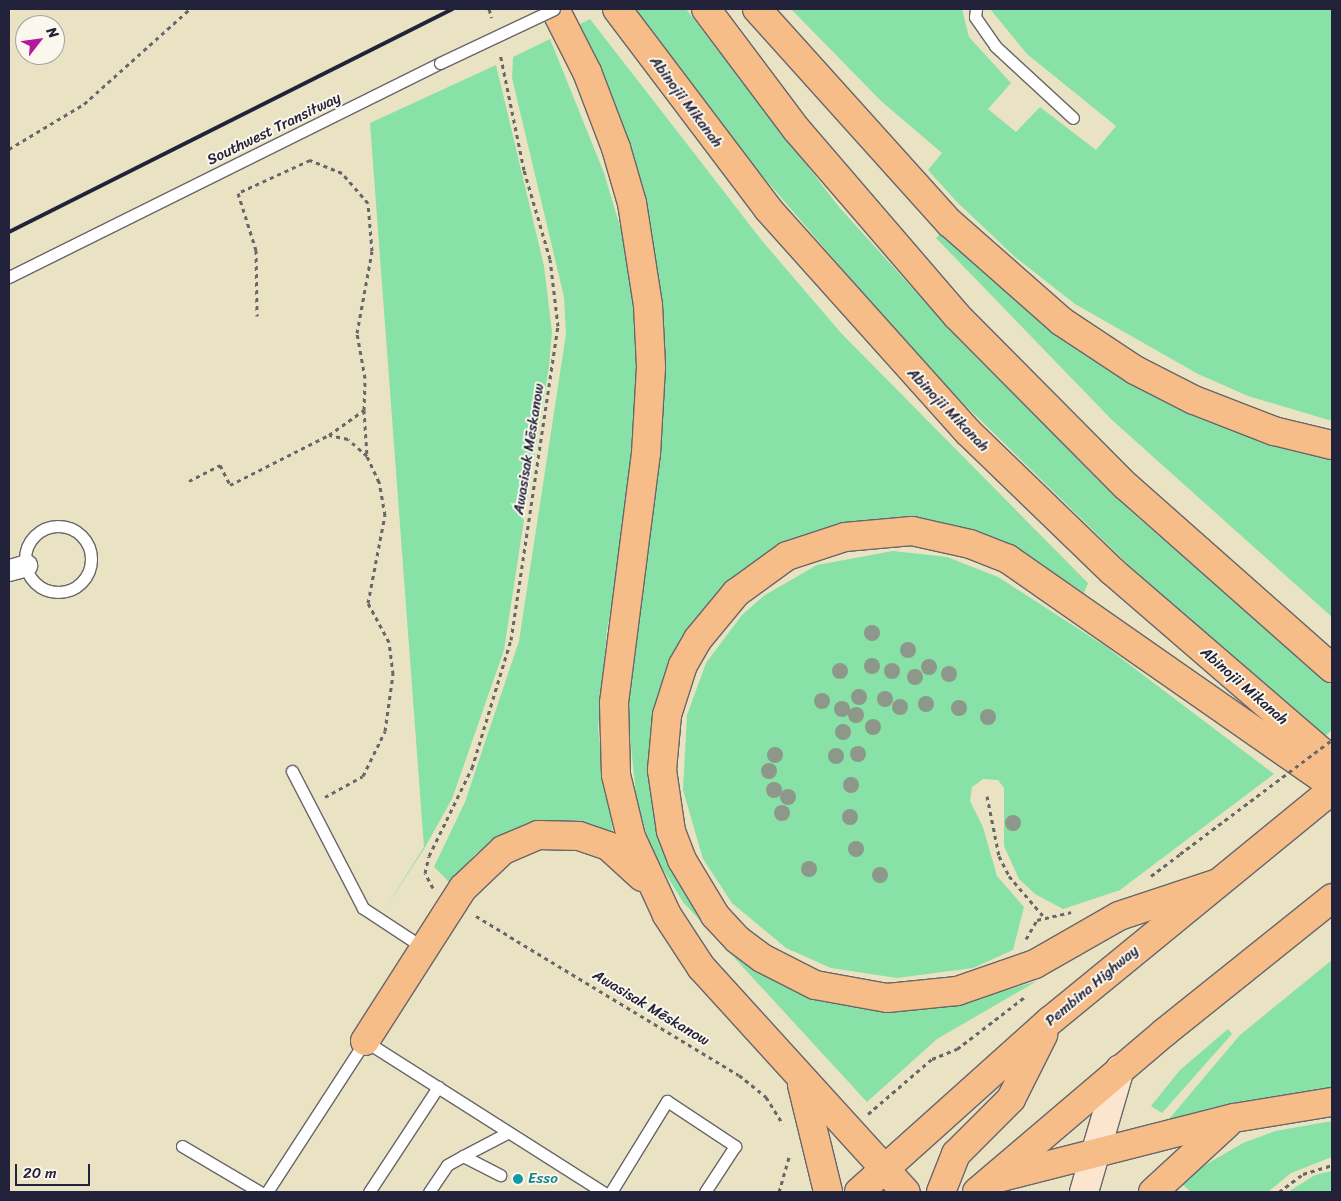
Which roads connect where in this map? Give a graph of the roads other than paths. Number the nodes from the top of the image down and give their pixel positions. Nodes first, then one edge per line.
1 (554, 9) edge
2 (617, 9) edge
3 (706, 9) edge
4 (757, 9) edge
5 (976, 9) edge
6 (1074, 118) dead end
7 (9, 278) edge
8 (1332, 445) edge
9 (17, 567) edge
10 (1332, 668) edge
11 (1332, 761) edge
12 (292, 771) dead end
13 (1332, 785) edge
14 (1332, 790) edge
15 (1215, 884) junction
16 (652, 887) junction
17 (1332, 898) edge
18 (424, 948) junction
19 (1051, 1020) junction
20 (365, 1041) junction
21 (1120, 1070) junction
22 (798, 1074) junction
23 (438, 1087) junction
24 (1332, 1102) edge
25 (1234, 1118) junction
26 (507, 1133) junction
27 (182, 1146) dead end
28 (1094, 1154) junction
29 (463, 1156) junction
30 (884, 1169) junction
31 (500, 1175) dead end
32 (984, 1186) edge
33 (590, 1189) edge
34 (260, 1192) edge
35 (268, 1192) edge
36 (369, 1192) edge
37 (429, 1192) edge
38 (603, 1192) edge
39 (611, 1192) edge
40 (705, 1192) edge
41 (828, 1192) edge
42 (859, 1192) edge
43 (906, 1192) edge
44 (941, 1192) edge
45 (1084, 1192) edge
46 (1153, 1192) edge

1 - 7 lane, Southwest Transitway, bridge
1 - 16 main road
2 - 11 main road, Abinojii Mikanah
3 - 10 main road
4 - 8 main road
5 - 6 lane
9 - 9 lane
12 - 18 lane
13 - 15 main road
14 - 15 main road, Pembina Highway
15 - 19 main road, Pembina Highway
16 - 18 main road
16 - 22 main road
17 - 21 main road
18 - 20 main road
19 - 30 main road, Pembina Highway
19 - 44 main road
20 - 23 lane
20 - 35 lane
21 - 28 main road
21 - 32 main road
22 - 30 main road
22 - 41 main road
23 - 26 lane
23 - 36 lane
24 - 25 main road
25 - 28 main road
25 - 46 main road
26 - 29 lane
26 - 33 lane
27 - 34 lane
28 - 32 main road
28 - 45 main road
29 - 31 lane
29 - 37 lane
30 - 42 main road, Pembina Highway
30 - 43 main road
33 - 38 lane
39 - 40 lane

